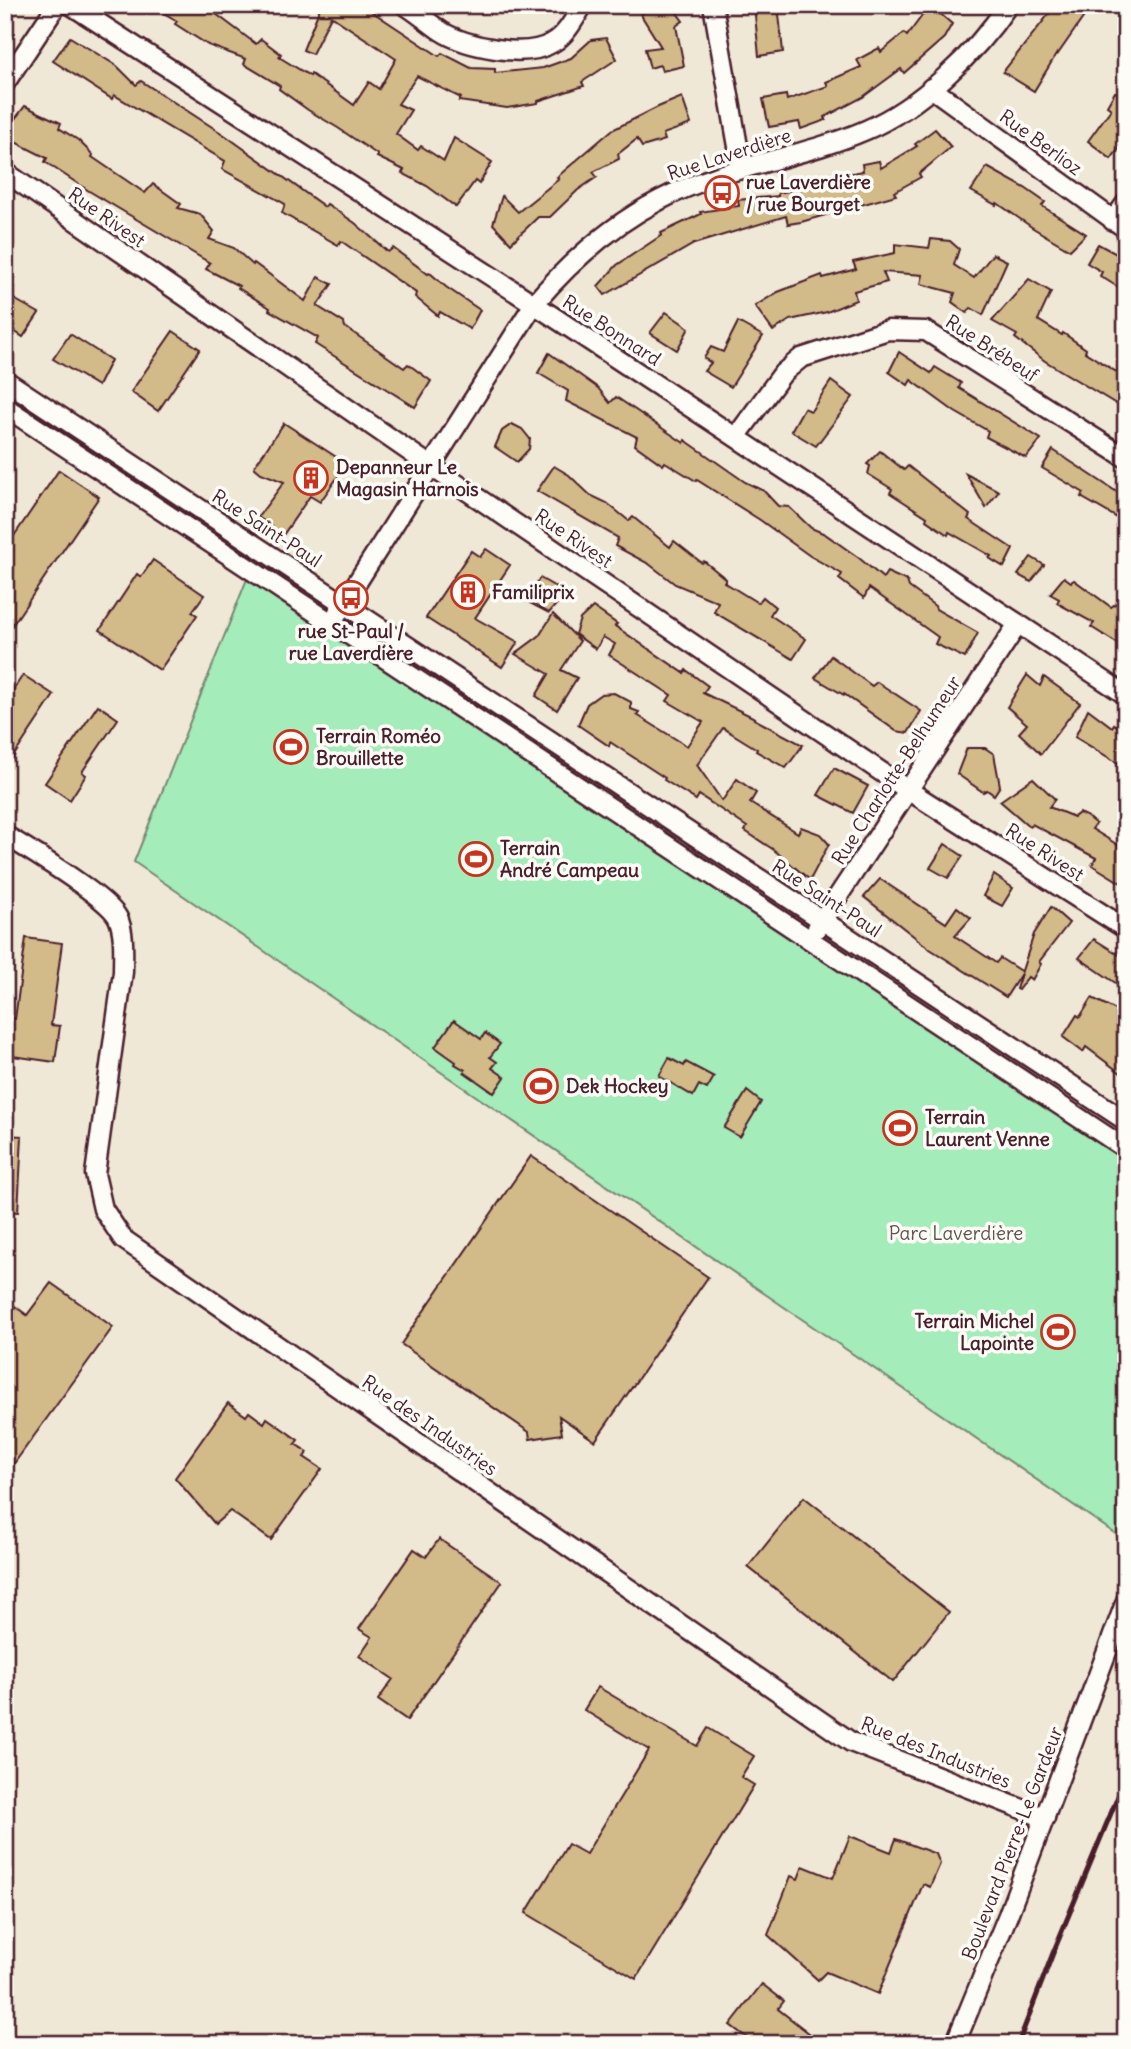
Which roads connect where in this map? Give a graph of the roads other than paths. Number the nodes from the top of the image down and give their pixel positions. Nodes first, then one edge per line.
1 (57, 5) edge
2 (71, 5) edge
3 (405, 5) edge
4 (583, 5) edge
5 (713, 5) edge
6 (1008, 5) edge
7 (5, 83) edge
8 (931, 88) junction
9 (742, 169) junction
10 (5, 173) edge
11 (1126, 203) edge
12 (1120, 225) edge
13 (534, 304) junction
14 (5, 380) edge
15 (22, 391) junction
16 (7, 411) edge
17 (736, 437) junction
18 (1126, 458) edge
19 (432, 467) junction
20 (223, 524) junction
21 (207, 541) junction
22 (344, 604) junction
23 (331, 623) junction
24 (1018, 624) junction
25 (1126, 695) edge
26 (505, 711) junction
27 (491, 728) junction
28 (598, 772) junction
29 (908, 790) junction
30 (585, 791) junction
31 (5, 835) edge
32 (699, 839) junction
33 (688, 859) junction
34 (822, 920) junction
35 (1126, 929) edge
36 (809, 939) junction
37 (932, 993) junction
38 (920, 1012) junction
39 (1041, 1064) junction
40 (1028, 1084) junction
41 (1126, 1121) edge
42 (1126, 1149) edge
43 (1126, 1601) edge
44 (1126, 1619) edge
45 (1104, 1655) junction
46 (1045, 1818) junction
47 (955, 2044) edge

1 - 7 street
2 - 13 street, Rue Bonnard
3 - 4 street
5 - 9 street
6 - 8 street, Rue Laverdière
8 - 9 street, Rue Laverdière
8 - 12 street, Rue Berlioz
9 - 13 street, Rue Laverdière
10 - 19 street, Rue Rivest
11 - 12 street
13 - 17 street, Rue Bonnard
13 - 19 street, Rue Laverdière
14 - 15 street, Rue Saint-Paul
15 - 16 street
15 - 20 street, Rue Saint-Paul
16 - 21 street
17 - 18 street, Rue Brébeuf
17 - 24 street, Rue Bonnard
19 - 22 street, Rue Laverdière
19 - 29 street, Rue Rivest
20 - 21 street
20 - 22 street, Rue Saint-Paul
21 - 23 street
22 - 23 street, Rue Laverdière
22 - 26 street, Rue Saint-Paul
23 - 27 street
24 - 25 street, Rue Bonnard
24 - 29 street, Rue Charlotte-Belhumeur
26 - 27 street
26 - 28 street, Rue Saint-Paul
27 - 30 street
28 - 30 street
28 - 32 street, Rue Saint-Paul
29 - 34 street, Rue Charlotte-Belhumeur
29 - 35 street, Rue Rivest
30 - 33 street
31 - 46 street, Rue des Industries
32 - 33 street
32 - 34 street, Rue Saint-Paul
33 - 36 street
34 - 36 street, Rue Charlotte-Belhumeur
34 - 37 street, Rue Saint-Paul
36 - 38 street
37 - 38 street
37 - 39 street, Rue Saint-Paul
38 - 40 street
39 - 40 street
39 - 41 street, Rue Saint-Paul
40 - 42 street
43 - 45 street, Boulevard Pierre-Le Gardeur
44 - 45 street, Boulevard Pierre-Le Gardeur
45 - 46 street, Boulevard Pierre-Le Gardeur
46 - 47 street, Boulevard Pierre-Le Gardeur

